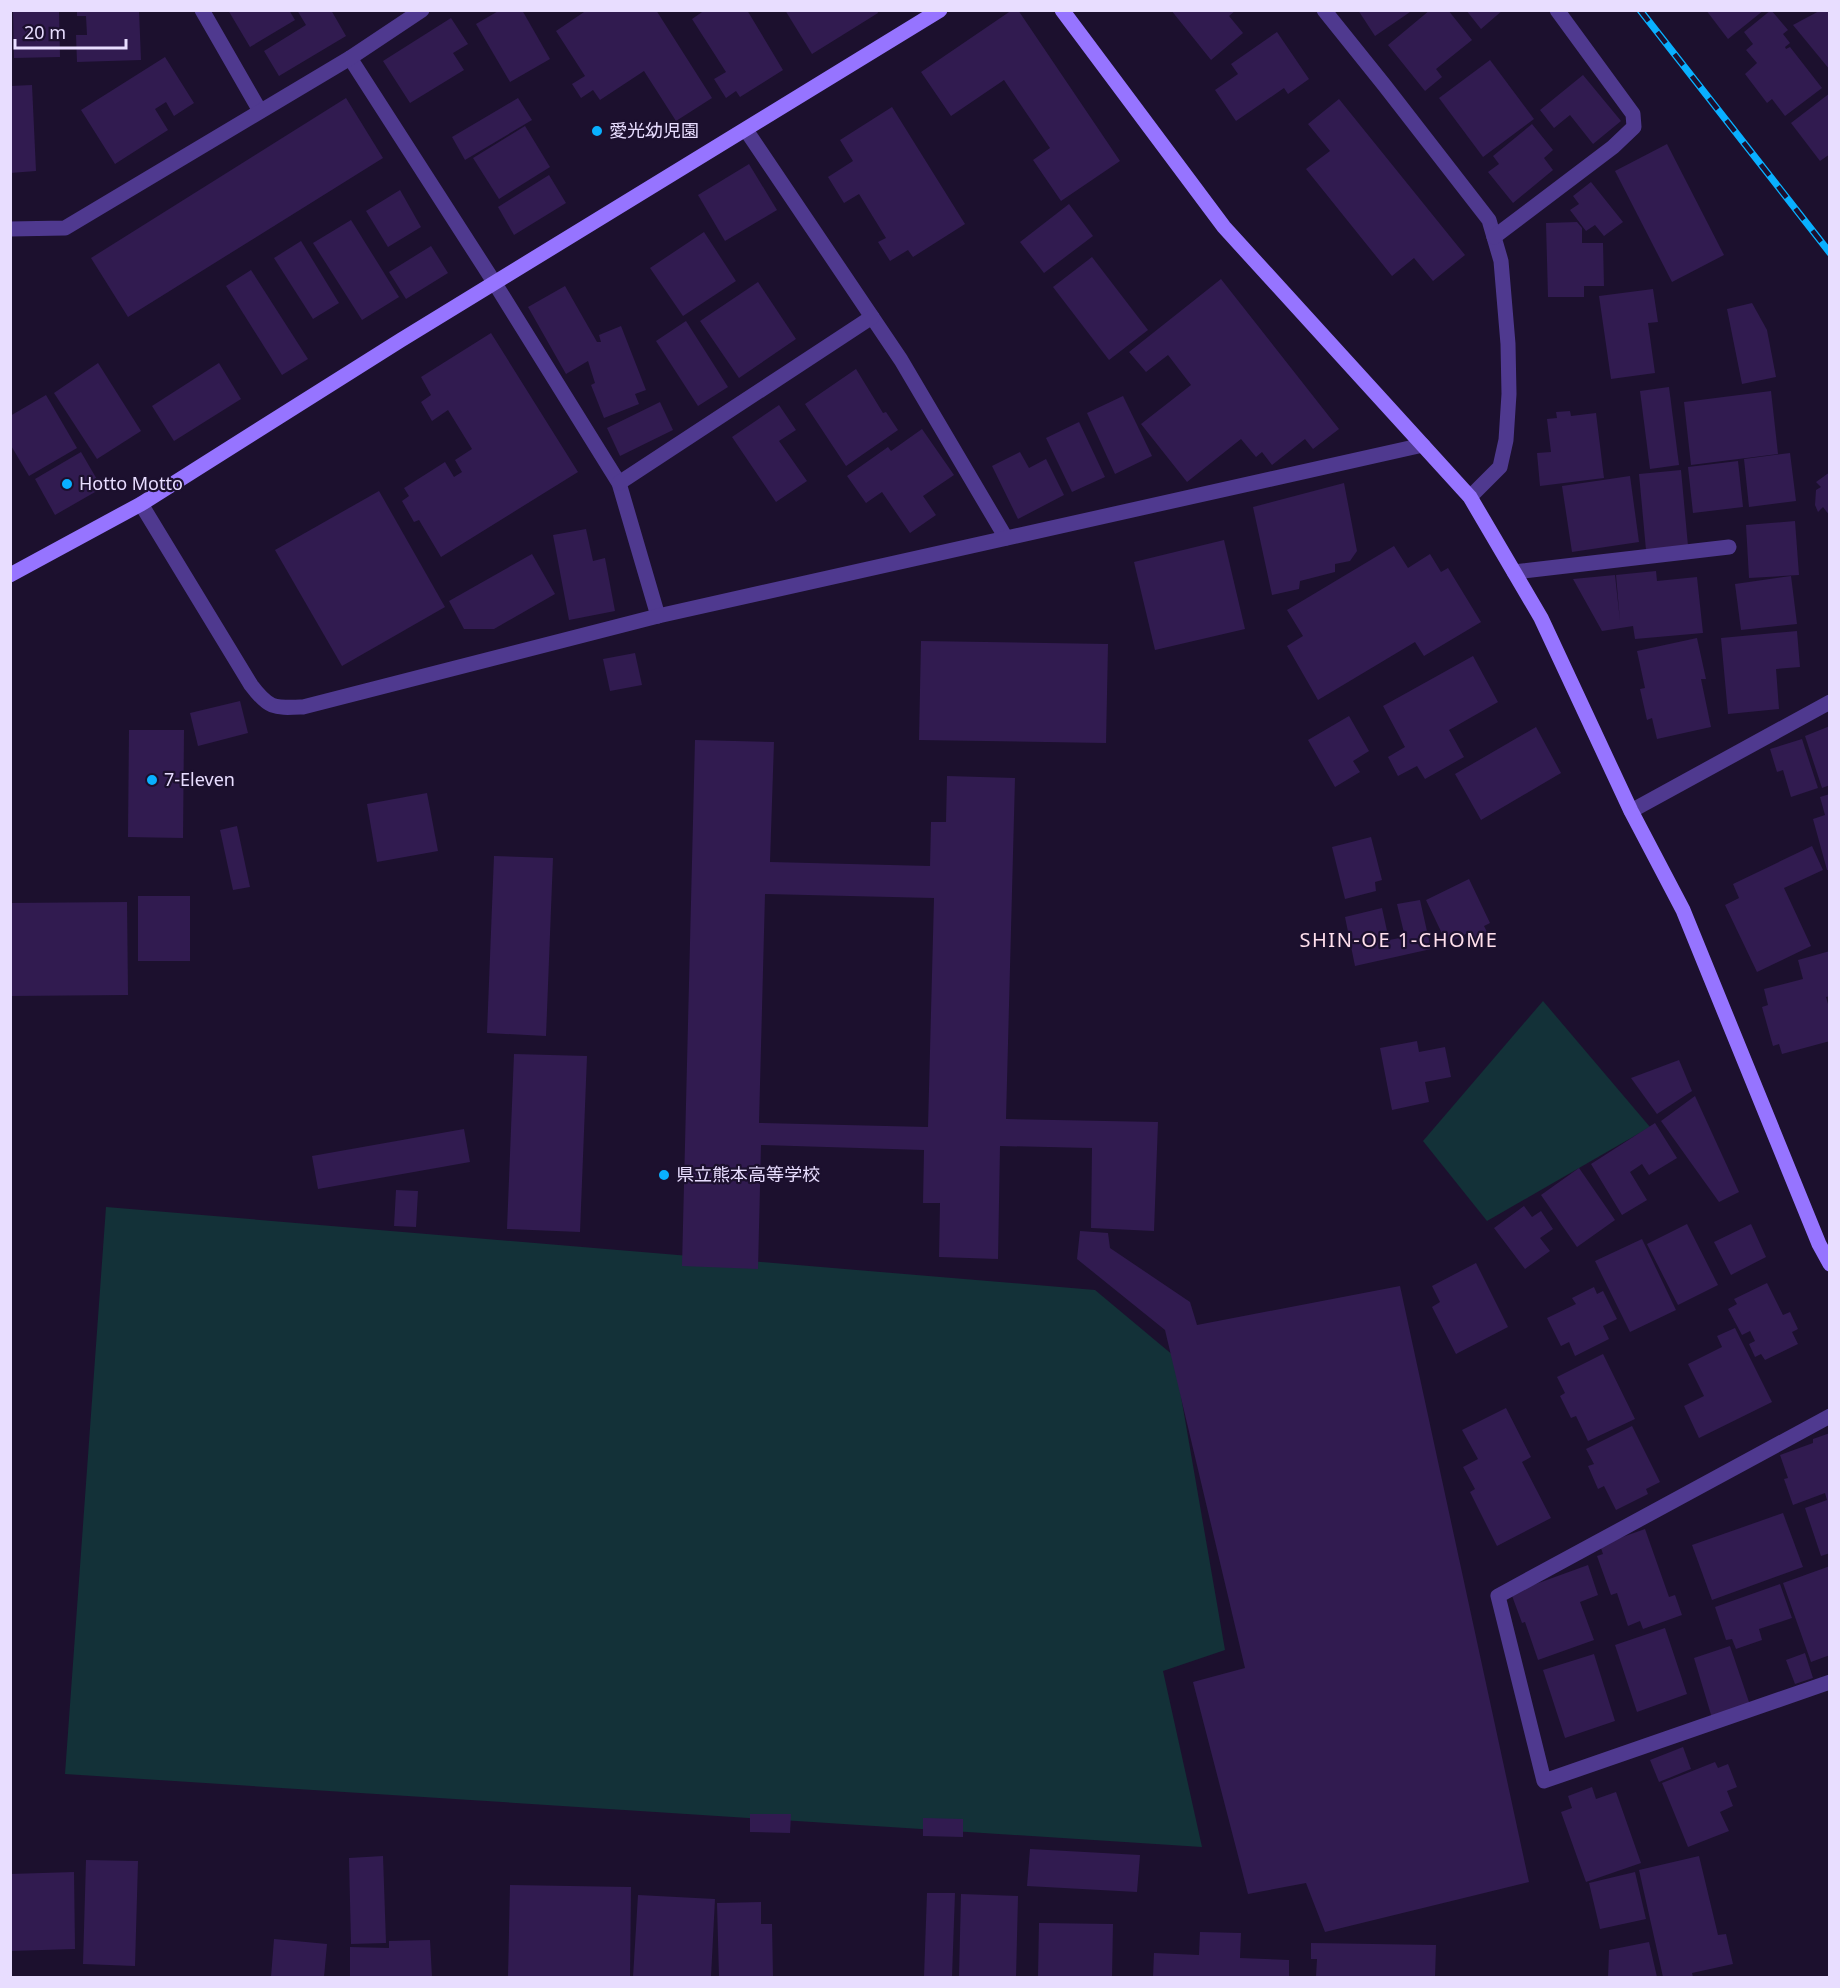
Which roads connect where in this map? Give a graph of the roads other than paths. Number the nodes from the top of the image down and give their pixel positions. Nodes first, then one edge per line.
1 (202, 10) edge
2 (422, 10) edge
3 (940, 10) edge
4 (1062, 10) edge
5 (1324, 10) edge
6 (1557, 10) edge
7 (350, 57) junction
8 (260, 111) junction
9 (746, 130) junction
10 (10, 229) edge
11 (1494, 237) junction
12 (494, 282) junction
13 (872, 316) junction
14 (1423, 445) junction
15 (619, 483) junction
16 (1470, 497) junction
17 (141, 504) junction
18 (1006, 538) junction
19 (1730, 546) dead end
20 (1514, 572) junction
21 (10, 575) edge
22 (658, 616) junction
23 (1830, 702) edge
24 (1631, 811) junction
25 (1824, 1242) edge
26 (1830, 1264) edge
27 (1830, 1416) edge
28 (1830, 1682) edge

1 - 8 street
2 - 7 street
3 - 9 street
4 - 14 street
5 - 11 street
6 - 11 street
7 - 8 street
7 - 12 street
8 - 10 street
9 - 12 street
9 - 13 street
11 - 16 street
12 - 15 street
12 - 17 street
13 - 15 street
13 - 18 street
14 - 16 street
14 - 18 street
15 - 22 street
16 - 20 street
17 - 21 street
17 - 22 street
18 - 22 street
19 - 20 street
20 - 24 street
23 - 24 street
24 - 25 street
25 - 26 street
27 - 28 street

